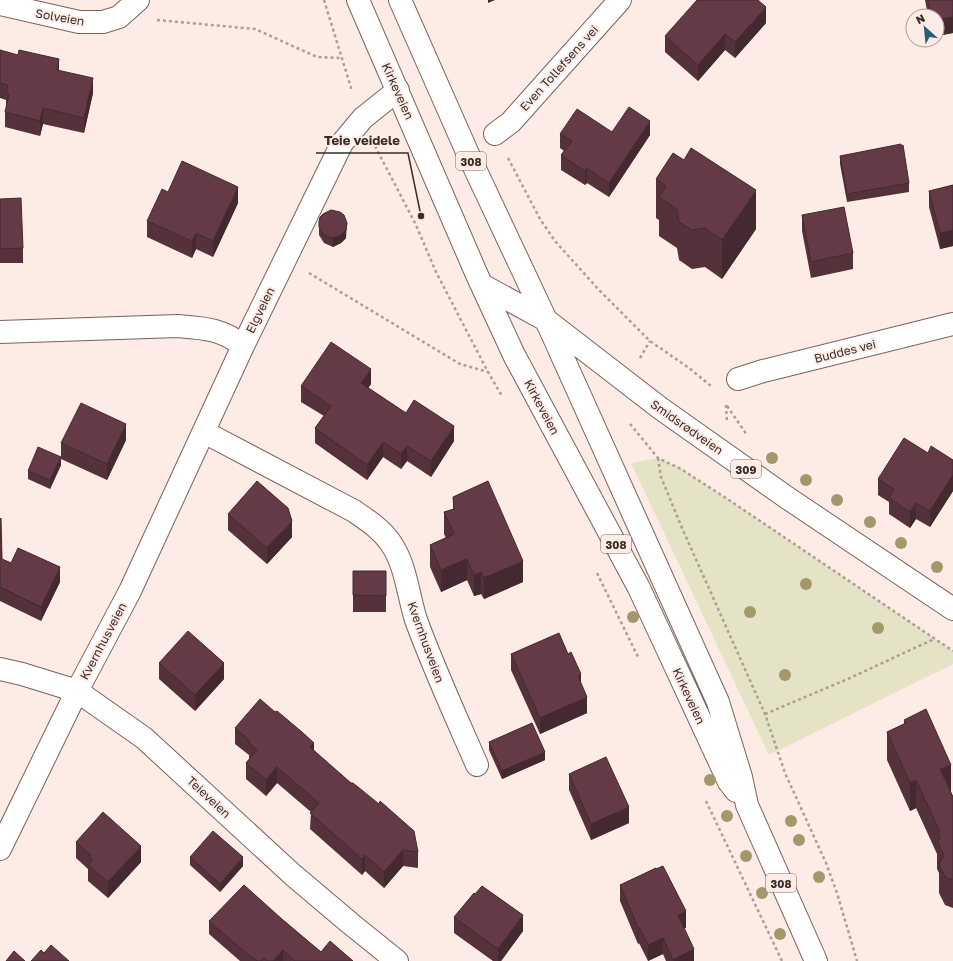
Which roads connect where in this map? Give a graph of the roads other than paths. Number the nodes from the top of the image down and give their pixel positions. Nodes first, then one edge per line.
1 (138, 0) edge
2 (358, 0) edge
3 (400, 0) edge
4 (620, 0) edge
5 (0, 4) edge
6 (398, 90) junction
7 (495, 134) road end
8 (482, 285) junction
9 (546, 320) junction
10 (953, 324) edge
11 (0, 332) edge
12 (243, 346) junction
13 (738, 379) dead end
14 (204, 432) junction
15 (953, 609) edge
16 (0, 669) edge
17 (77, 692) junction
18 (477, 765) dead end
19 (747, 805) junction
20 (0, 849) edge
21 (397, 961) edge
22 (816, 961) edge

1 - 5 street, Solveien
2 - 6 street, Kirkeveien / 308
3 - 9 street, Kirkeveien / 308
4 - 7 street, Even Tollefsens vei
6 - 8 street, Kirkeveien / 308
6 - 12 street, Elgveien
8 - 9 street, Smidsrødveien / 309
8 - 19 street, Kirkeveien / 308
9 - 15 street, Smidsrødveien / 309
9 - 19 street, Kirkeveien / 308
10 - 13 street, Buddes vei
11 - 12 street, Elgveien
12 - 14 street, Kvernhusveien
14 - 17 street, Kvernhusveien
14 - 18 street, Kvernhusveien
16 - 17 street, Teieveien
17 - 20 street, Kvernhusveien
17 - 21 street, Teieveien
19 - 22 street, Kirkeveien / 308

